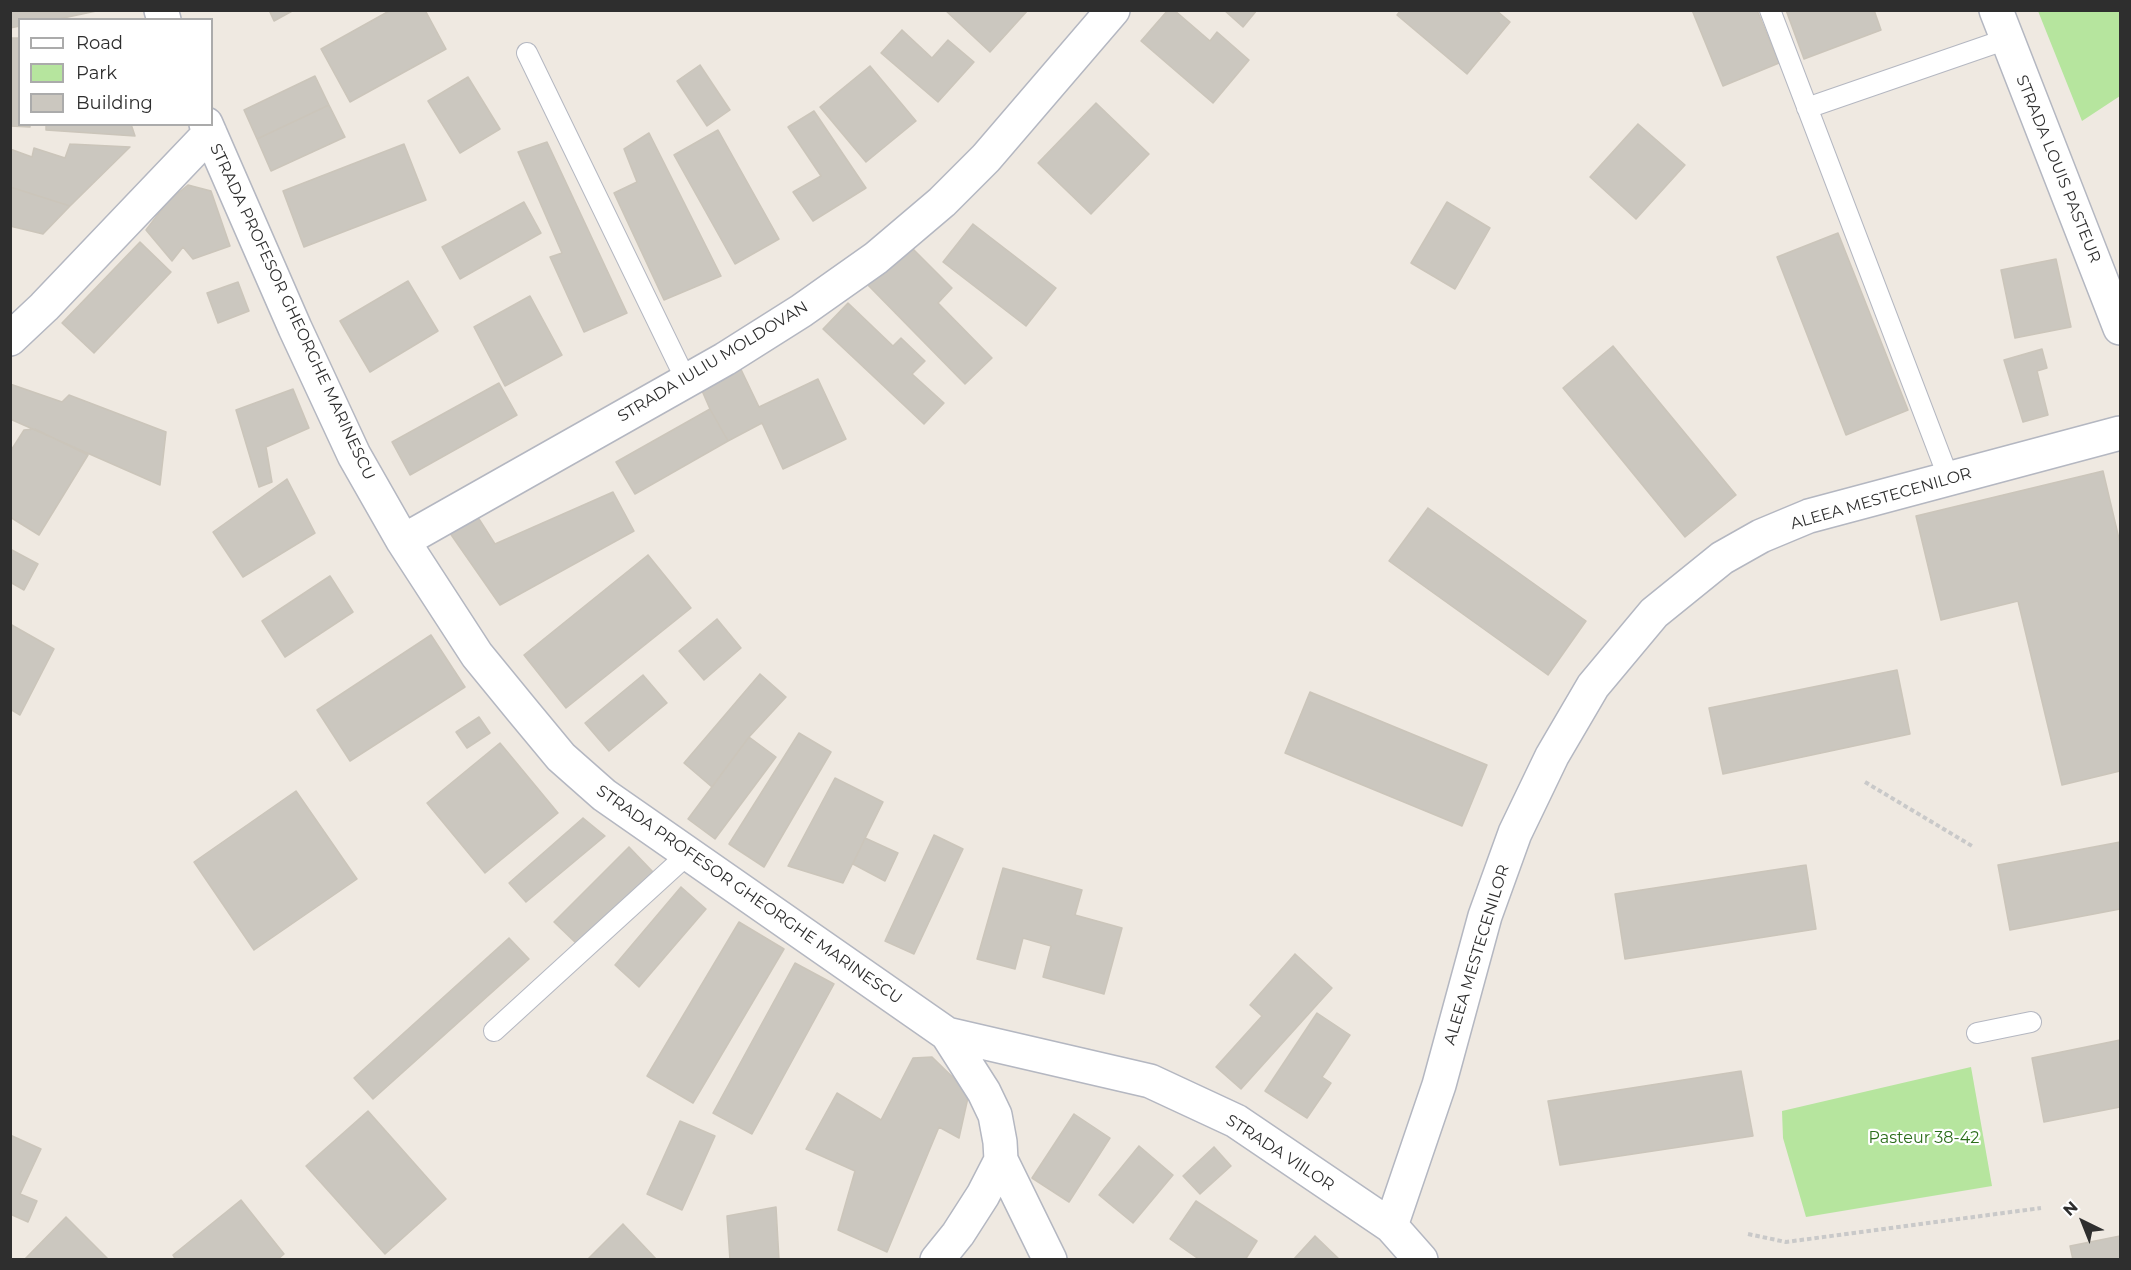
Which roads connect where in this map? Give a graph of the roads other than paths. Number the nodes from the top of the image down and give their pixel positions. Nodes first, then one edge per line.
1 (1113, 10) edge
2 (1770, 10) edge
3 (2001, 25) edge
4 (527, 53) dead end
5 (1807, 108) junction
6 (208, 129) edge
7 (2121, 327) edge
8 (10, 339) edge
9 (686, 380) junction
10 (2121, 433) edge
11 (1949, 479) junction
12 (403, 541) junction
13 (688, 854) junction
14 (2031, 1022) dead end
15 (494, 1031) dead end
16 (1977, 1033) dead end
17 (947, 1034) junction
18 (1001, 1160) junction
19 (1391, 1226) junction
20 (937, 1260) edge
21 (1050, 1260) edge
22 (1421, 1260) edge

1 - 9 street, STRADA IULIU MOLDOVAN
2 - 5 lane
3 - 5 lane
3 - 7 street, STRADA LOUIS PASTEUR
4 - 9 lane
5 - 11 lane
6 - 8 street
6 - 12 street, STRADA PROFESOR GHEORGHE MARINESCU
9 - 12 street, STRADA IULIU MOLDOVAN
10 - 11 street, ALEEA MESTECENILOR
11 - 19 street, ALEEA MESTECENILOR
12 - 13 street, STRADA PROFESOR GHEORGHE MARINESCU
13 - 15 lane
13 - 17 street, STRADA PROFESOR GHEORGHE MARINESCU
14 - 16 lane
17 - 18 street
17 - 19 street, STRADA VIILOR
18 - 20 street
18 - 21 street
19 - 22 street, STRADA VIILOR

